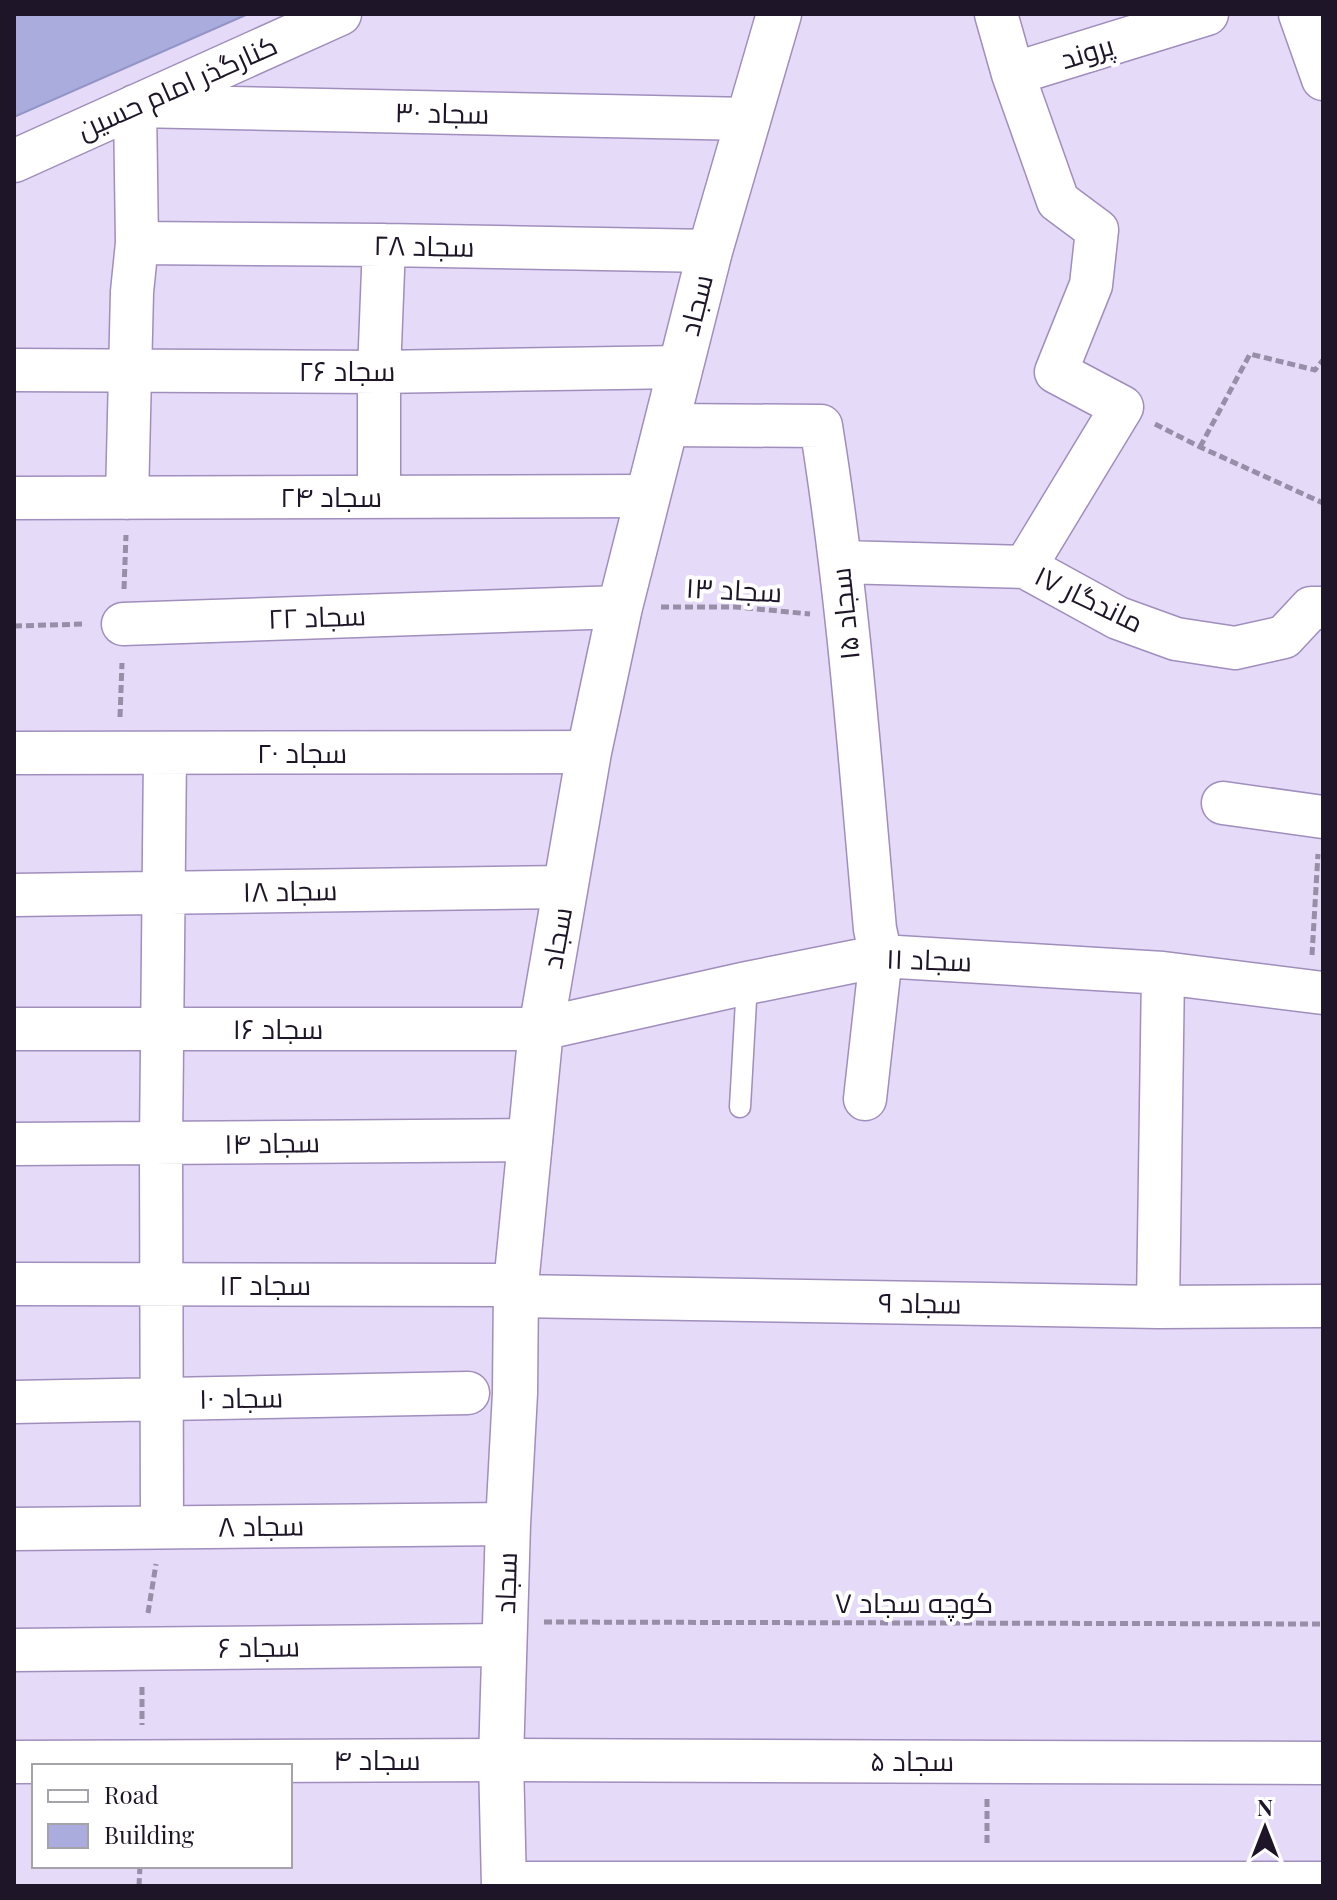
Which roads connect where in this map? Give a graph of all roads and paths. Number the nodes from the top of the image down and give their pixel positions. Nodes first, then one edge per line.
1 (340, 14) edge
2 (779, 14) edge
3 (996, 14) edge
4 (1207, 14) edge
5 (1300, 14) edge
6 (1013, 74) junction
7 (1323, 79) edge
8 (135, 106) junction
9 (749, 119) junction
10 (14, 161) edge
11 (137, 243) junction
12 (384, 245) junction
13 (710, 251) junction
14 (1323, 360) edge
15 (681, 367) junction
16 (14, 370) edge
17 (130, 371) junction
18 (379, 372) junction
19 (1122, 407) junction
20 (666, 425) junction
21 (1200, 447) junction
22 (647, 496) junction
23 (379, 497) junction
24 (14, 498) edge
25 (127, 498) junction
26 (1323, 503) edge
27 (840, 562) junction
28 (1025, 567) junction
29 (620, 607) junction
30 (1323, 608) edge
31 (847, 618) junction
32 (123, 624) joint
33 (14, 626) edge
34 (589, 752) junction
35 (14, 753) edge
36 (165, 753) junction
37 (1223, 803) dead end
38 (1322, 817) edge
39 (566, 887) junction
40 (165, 893) junction
41 (14, 895) edge
42 (881, 956) junction
43 (1163, 973) junction
44 (747, 983) junction
45 (1316, 991) edge
46 (14, 1029) edge
47 (162, 1029) junction
48 (541, 1029) junction
49 (865, 1099) dead end
50 (740, 1107) dead end
51 (531, 1140) junction
52 (14, 1144) edge
53 (161, 1144) junction
54 (14, 1284) edge
55 (161, 1285) junction
56 (516, 1291) junction
57 (1323, 1306) edge
58 (1158, 1307) junction
59 (468, 1393) dead end
60 (163, 1399) junction
61 (14, 1402) edge
62 (508, 1524) junction
63 (162, 1527) junction
64 (14, 1529) edge
65 (1323, 1624) edge
66 (505, 1633) junction
67 (14, 1650) edge
68 (501, 1760) junction
69 (14, 1762) edge
70 (987, 1762) junction
71 (1323, 1763) edge
72 (987, 1883) junction
73 (1323, 1883) edge
74 (504, 1884) edge

1 - 8 street, کنارگذر امام حسین
2 - 9 street, سجاد
3 - 6 street
4 - 6 street, پروند
5 - 7 street
6 - 19 street
8 - 9 street, سجاد ۳۰
8 - 10 street, کنارگذر امام حسین
8 - 11 street
9 - 13 street, سجاد
11 - 12 street, سجاد ۲۸
11 - 17 street
12 - 13 street, سجاد ۲۸
12 - 18 street
13 - 15 street, سجاد
14 - 21 path
15 - 18 street, سجاد ۲۶
15 - 20 street, سجاد
16 - 17 street, سجاد ۲۶
17 - 18 street, سجاد ۲۶
17 - 25 street
18 - 23 street
19 - 21 path
19 - 28 street
20 - 22 street, سجاد
20 - 27 street, سجاد ۱۵
21 - 26 path
22 - 23 street, سجاد ۲۴
22 - 29 street, سجاد
23 - 25 street, سجاد ۲۴
24 - 25 street, سجاد ۲۴
27 - 28 street, ماندگار ۱۷
27 - 31 street, سجاد ۱۵
28 - 30 street, ماندگار ۱۷
29 - 31 path, سجاد ۱۳
29 - 32 street, سجاد ۲۲
29 - 34 street, سجاد
31 - 42 street, سجاد ۱۵
32 - 33 path
34 - 36 street, سجاد ۲۰
34 - 39 street, سجاد
35 - 36 street, سجاد ۲۰
36 - 40 street
37 - 38 street
38 - 45 path
39 - 40 street, سجاد ۱۸
39 - 48 street, سجاد
40 - 41 street, سجاد ۱۸
40 - 47 street
42 - 43 street, سجاد ۱۱
42 - 44 street, سجاد ۱۱
42 - 49 street, سجاد ۱۵
43 - 45 street, سجاد ۱۱
43 - 58 street
44 - 48 street, سجاد ۱۱
44 - 50 lane
46 - 47 street, سجاد ۱۶
47 - 48 street, سجاد ۱۶
47 - 53 street
48 - 51 street, سجاد
51 - 53 street, سجاد ۱۴
51 - 56 street, سجاد
52 - 53 street, سجاد ۱۴
53 - 55 street
54 - 55 street, سجاد ۱۲
55 - 56 street, سجاد ۱۲
55 - 60 street
56 - 58 street, سجاد ۹
56 - 62 street, سجاد
57 - 58 street, سجاد ۹
59 - 60 street, سجاد ۱۰
60 - 61 street, سجاد ۱۰
60 - 63 street
62 - 63 street, سجاد ۸
62 - 66 street, سجاد
63 - 64 street, سجاد ۸
65 - 66 path, کوچه سجاد ۷
66 - 67 street, سجاد ۶
66 - 68 street, سجاد
68 - 69 street, سجاد ۴
68 - 70 street, سجاد ۵
68 - 74 street, سجاد
70 - 71 street, سجاد ۵
70 - 72 path
72 - 73 street
72 - 74 street

